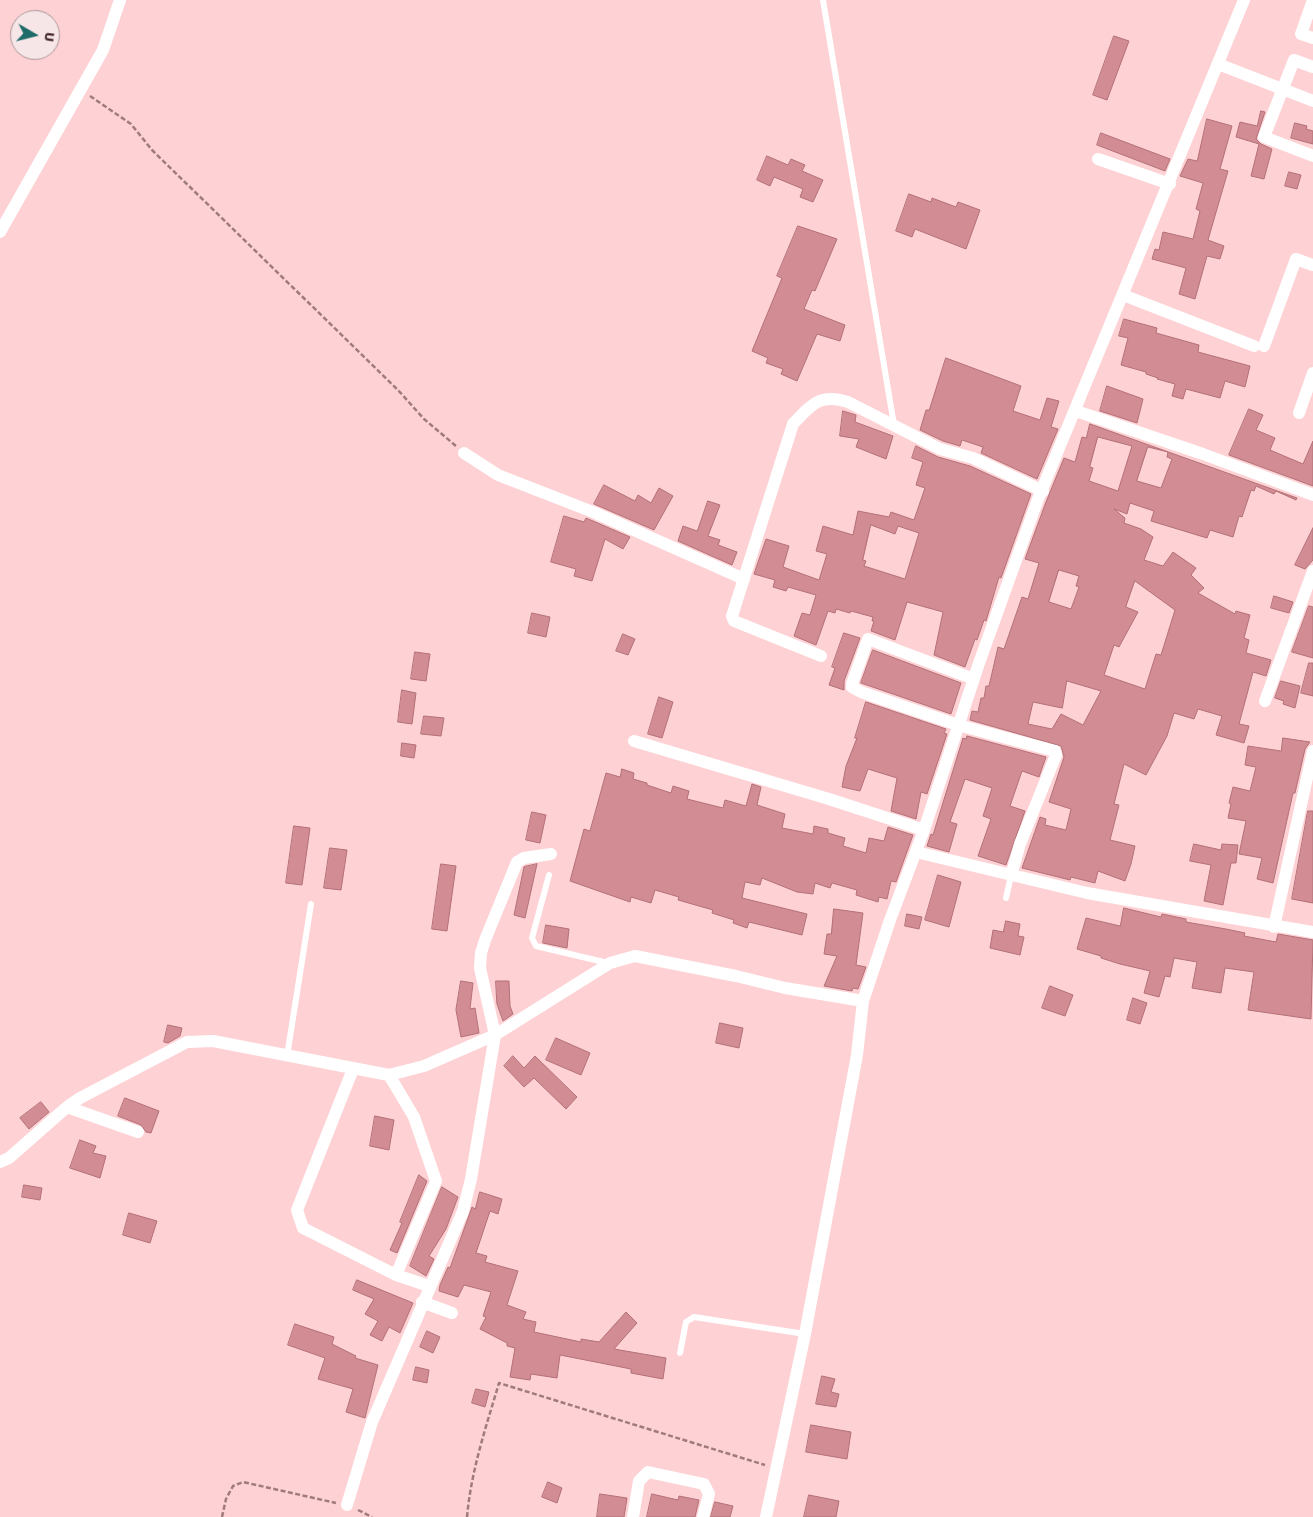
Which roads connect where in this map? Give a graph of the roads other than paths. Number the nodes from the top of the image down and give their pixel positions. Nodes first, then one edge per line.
1 (120, 0) edge
2 (823, 0) edge
3 (1244, 0) edge
4 (1313, 0) edge
5 (1313, 38) edge
6 (1218, 64) junction
7 (1313, 67) edge
8 (1283, 89) junction
9 (1313, 101) edge
10 (1313, 156) edge
11 (1098, 159) dead end
12 (1170, 184) junction
13 (0, 232) edge
14 (1313, 265) edge
15 (1123, 295) junction
16 (1313, 373) edge
17 (1076, 411) junction
18 (1299, 413) dead end
19 (894, 426) junction
20 (464, 453) road end
21 (1043, 491) junction
22 (1313, 495) edge
23 (1313, 571) edge
24 (744, 579) junction
25 (820, 656) dead end
26 (974, 679) junction
27 (1266, 702) dead end
28 (958, 725) junction
29 (634, 741) dead end
30 (1313, 751) edge
31 (924, 830) junction
32 (916, 852) junction
33 (551, 854) dead end
34 (549, 875) dead end
35 (1011, 876) junction
36 (1006, 898) dead end
37 (311, 904) dead end
38 (1274, 927) junction
39 (1313, 932) edge
40 (610, 963) junction
41 (863, 1001) junction
42 (495, 1035) junction
43 (287, 1056) junction
44 (353, 1069) junction
45 (389, 1075) junction
46 (67, 1107) junction
47 (138, 1132) dead end
48 (0, 1162) edge
49 (396, 1275) junction
50 (429, 1286) junction
51 (422, 1302) junction
52 (452, 1313) dead end
53 (806, 1334) junction
54 (680, 1353) dead end
55 (347, 1506) road end
56 (633, 1517) edge
57 (703, 1517) edge
58 (766, 1517) edge

1 - 13 street
2 - 19 lane
3 - 6 street
4 - 5 street
6 - 8 street
6 - 12 street
7 - 8 street
8 - 9 street
8 - 10 street
11 - 12 street
12 - 15 street
14 - 15 street
15 - 17 street
16 - 18 street
17 - 21 street
17 - 22 street
19 - 21 street
19 - 24 street
20 - 24 street
21 - 26 street
23 - 27 street
24 - 25 street
26 - 28 street
26 - 28 street
28 - 31 street
28 - 35 street
29 - 31 street
30 - 38 street
31 - 32 street
32 - 35 street
32 - 41 street
33 - 42 street
34 - 40 lane
35 - 36 lane
35 - 38 street
37 - 43 lane
38 - 39 street
40 - 41 street
40 - 42 street
41 - 53 street
42 - 45 street
42 - 50 street
43 - 44 street
43 - 46 street
44 - 45 street
44 - 49 street
45 - 49 street
46 - 47 street
46 - 48 street
49 - 50 street
50 - 51 street
51 - 52 street
51 - 55 street
53 - 54 lane
53 - 58 street
56 - 57 street

